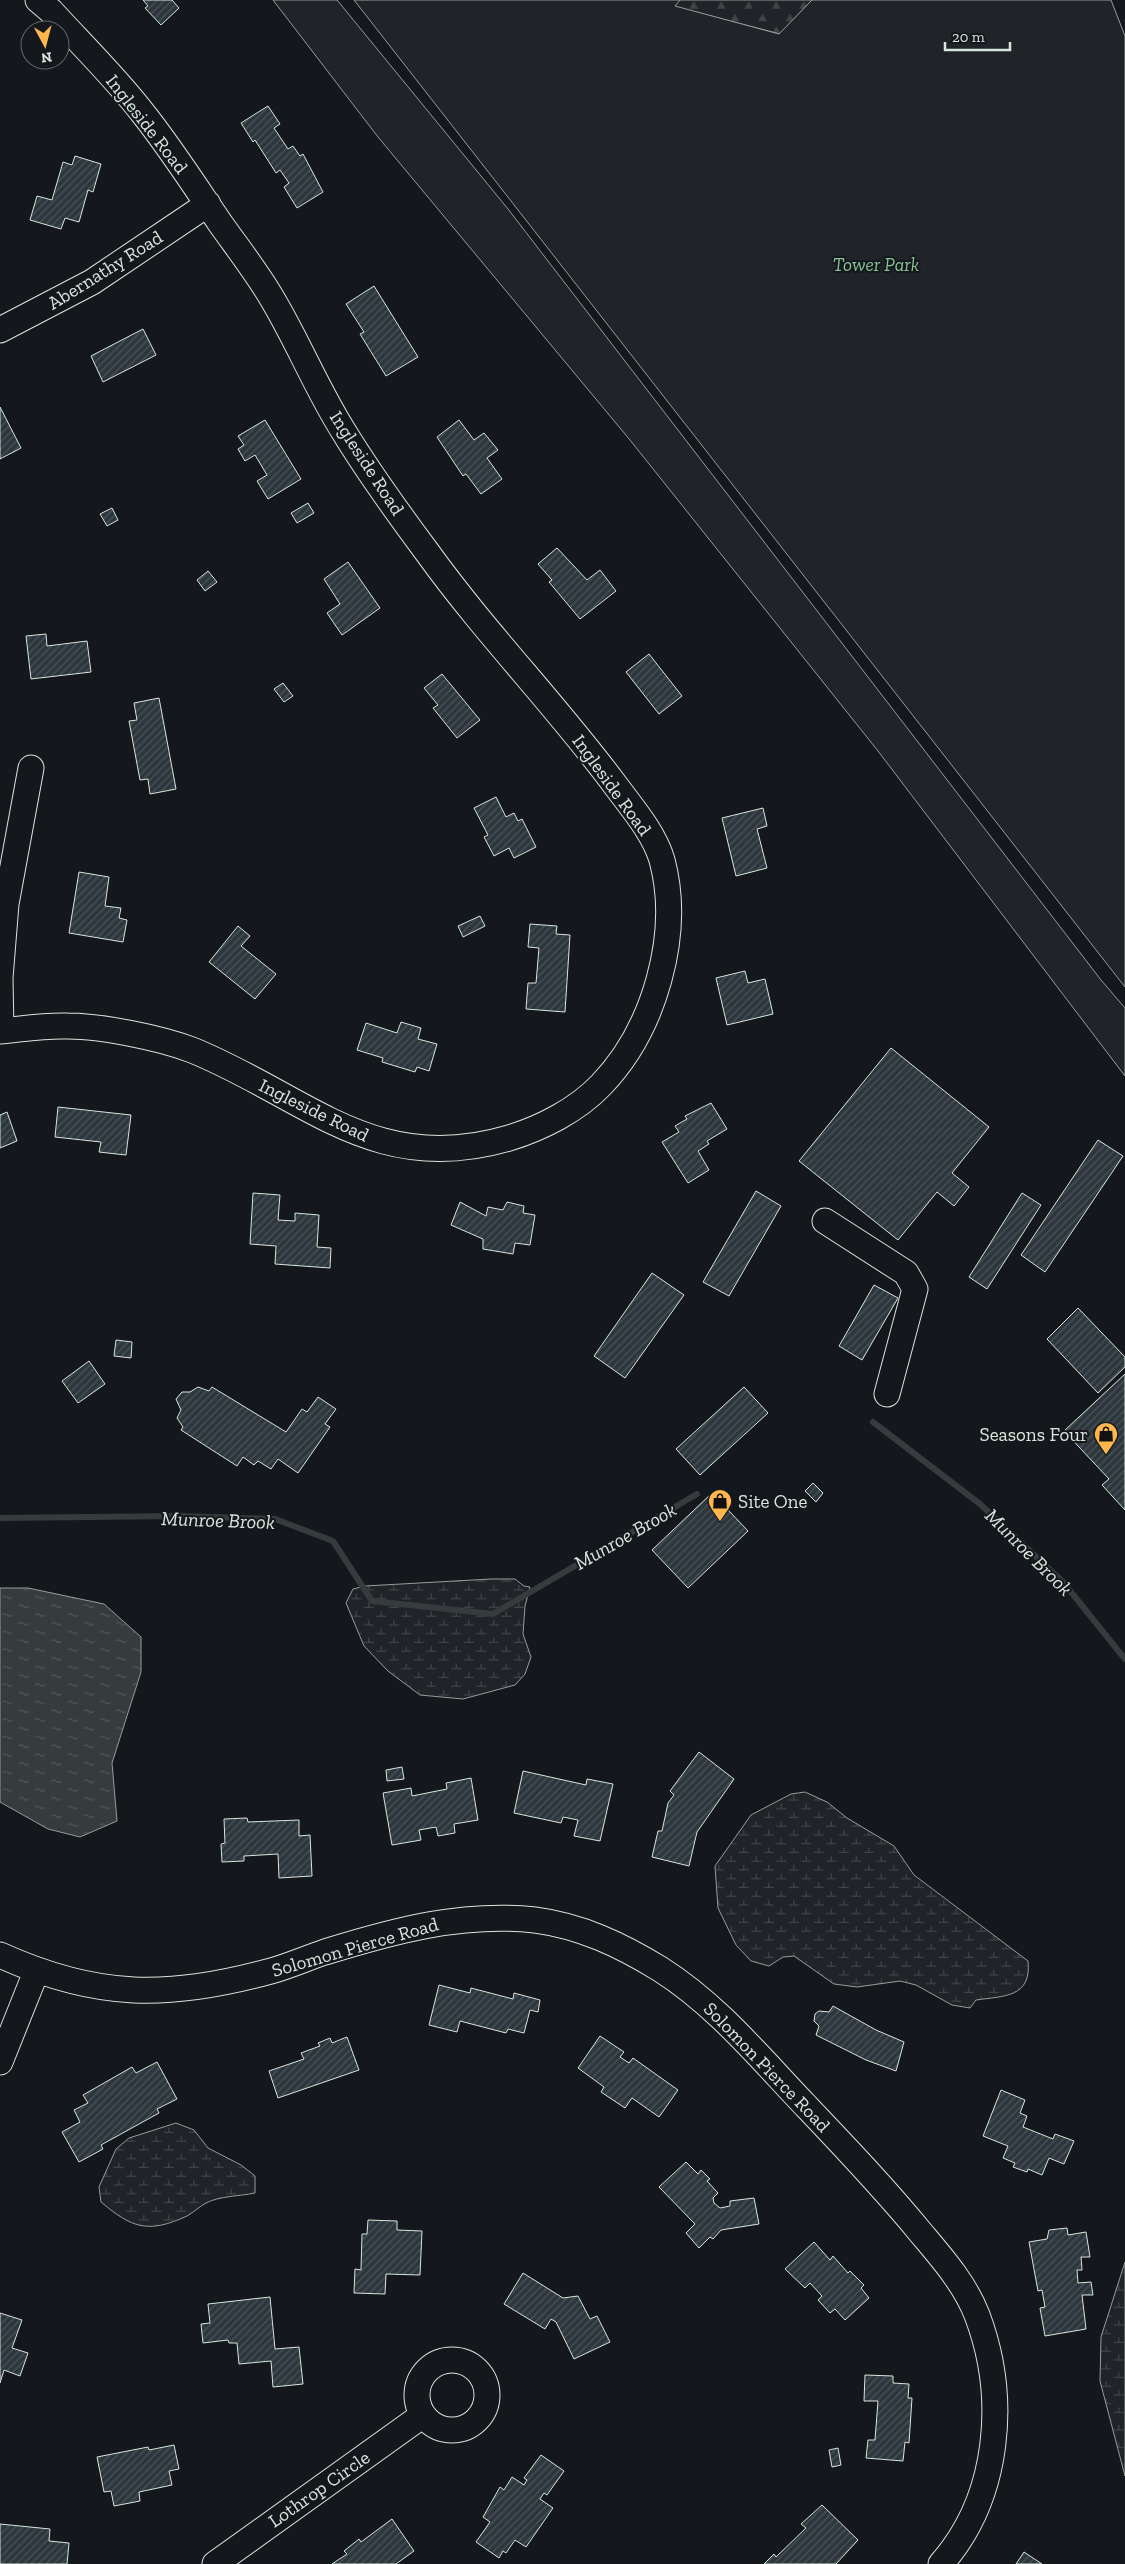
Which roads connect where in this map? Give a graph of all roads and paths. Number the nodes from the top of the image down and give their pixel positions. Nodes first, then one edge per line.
1 (38, 0) edge
2 (208, 204) junction
3 (0, 330) edge
4 (31, 768) dead end
5 (0, 1031) edge
6 (825, 1221) dead end
7 (887, 1394) dead end
8 (0, 1955) edge
9 (36, 1972) junction
10 (0, 2062) edge
11 (423, 2415) dead end
12 (216, 2564) edge
13 (942, 2564) edge

1 - 2 street, Ingleside Road
2 - 3 street, Abernathy Road
2 - 5 street, Ingleside Road
4 - 5 street
6 - 7 street
8 - 9 street, Solomon Pierce Road
9 - 10 street
9 - 13 street, Solomon Pierce Road
11 - 12 street, Lothrop Circle

